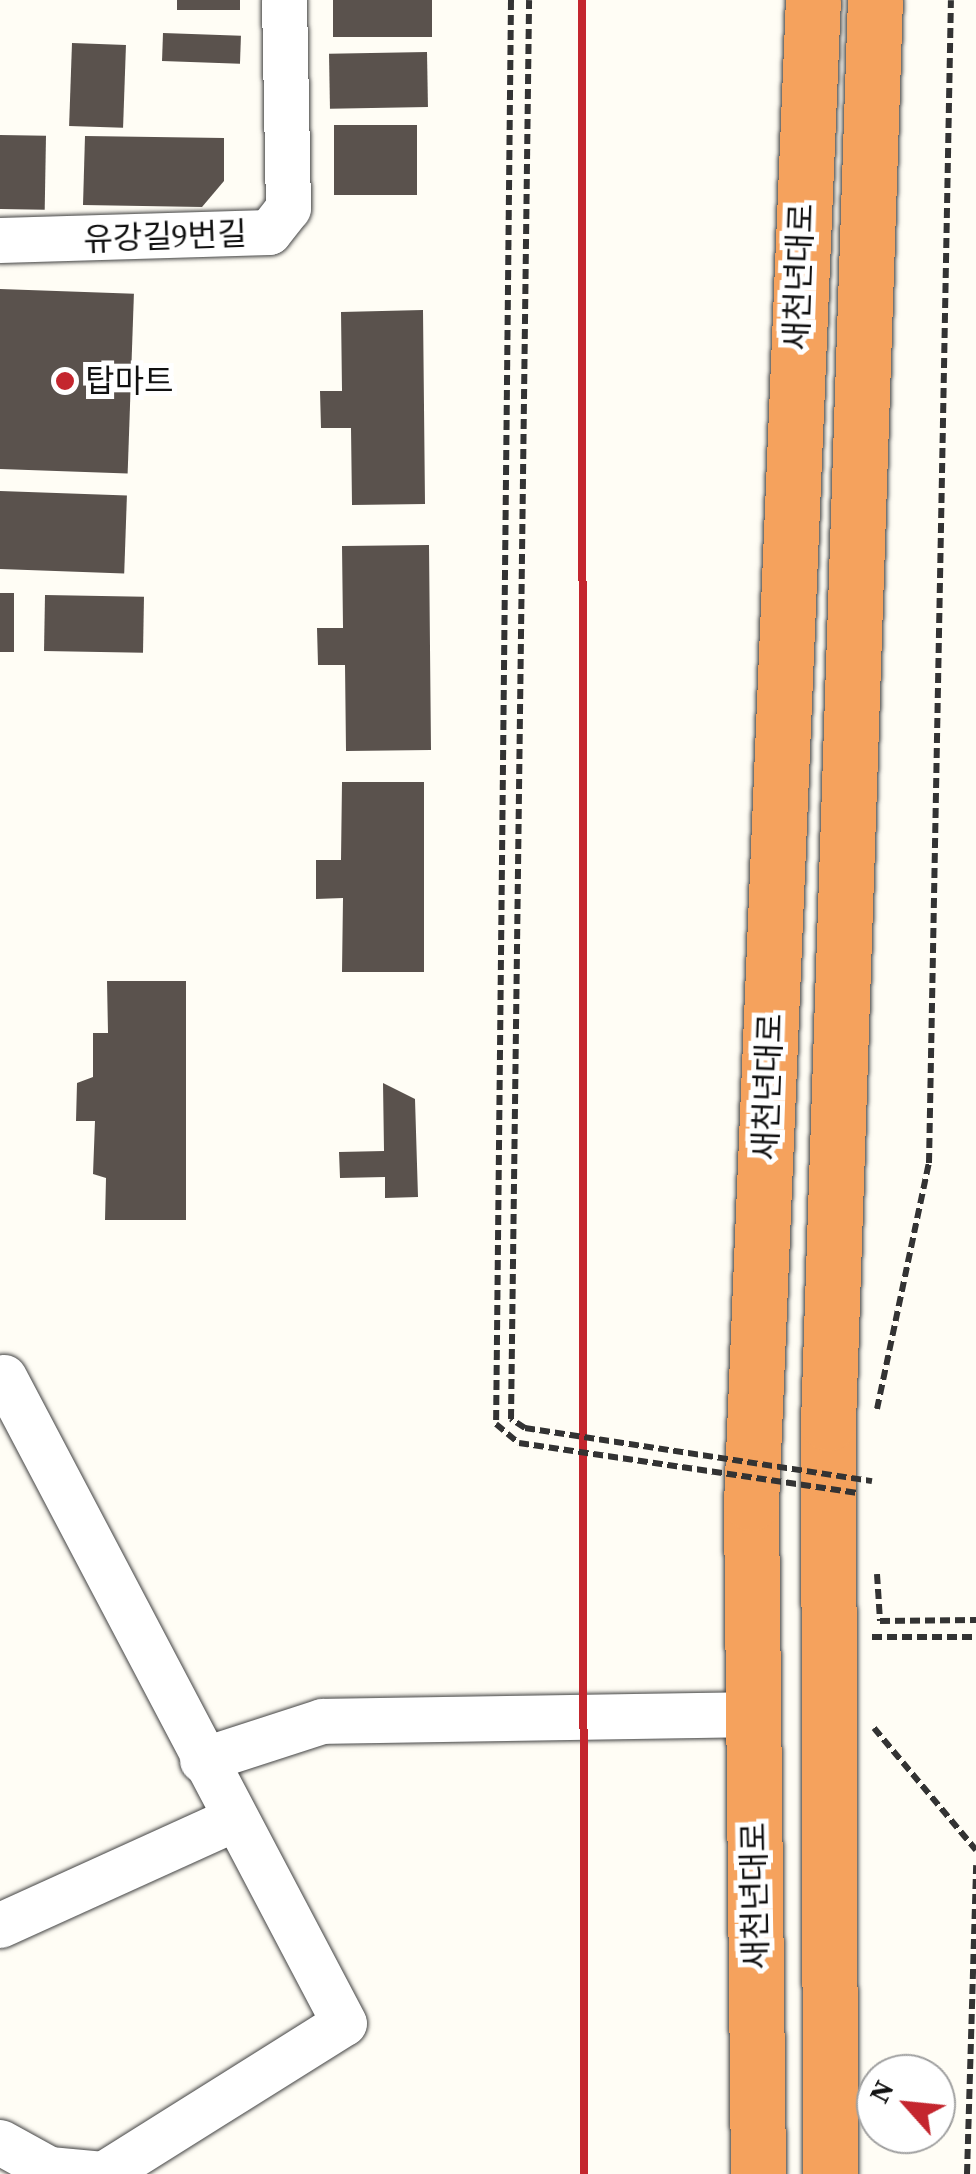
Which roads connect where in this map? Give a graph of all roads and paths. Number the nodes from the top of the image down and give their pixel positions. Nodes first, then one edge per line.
1 (284, 0) edge
2 (511, 0) edge
3 (529, 0) edge
4 (789, 0) edge
5 (813, 0) edge
6 (876, 0) edge
7 (951, 0) edge
8 (804, 162) junction
9 (0, 240) edge
10 (4, 1377) dead end
11 (876, 1415) dead end
12 (863, 1474) dead end
13 (859, 1493) junction
14 (873, 1499) dead end
15 (859, 1511) dead end
16 (876, 1551) dead end
17 (861, 1619) dead end
18 (976, 1620) edge
19 (862, 1637) junction
20 (976, 1637) edge
21 (864, 1656) dead end
22 (871, 1710) dead end
23 (754, 1714) junction
24 (202, 1760) junction
25 (234, 1820) junction
26 (976, 1850) edge
27 (976, 1865) edge
28 (0, 1925) edge
29 (0, 2142) edge
30 (166, 2159) edge
31 (758, 2174) edge
32 (830, 2174) edge
33 (967, 2174) edge

1 - 9 street, 유강길9번길
2 - 13 path, bridge
3 - 14 path, bridge
4 - 8 highway
5 - 8 highway, 새천년대로
6 - 32 highway
7 - 11 path
8 - 23 highway, 새천년대로
10 - 24 street
12 - 13 path
13 - 15 path
16 - 18 path
17 - 19 path
19 - 20 path
19 - 21 path
22 - 26 path
23 - 24 street
23 - 31 highway, 새천년대로
24 - 25 street
25 - 28 street
25 - 30 street
27 - 33 path
29 - 30 street

